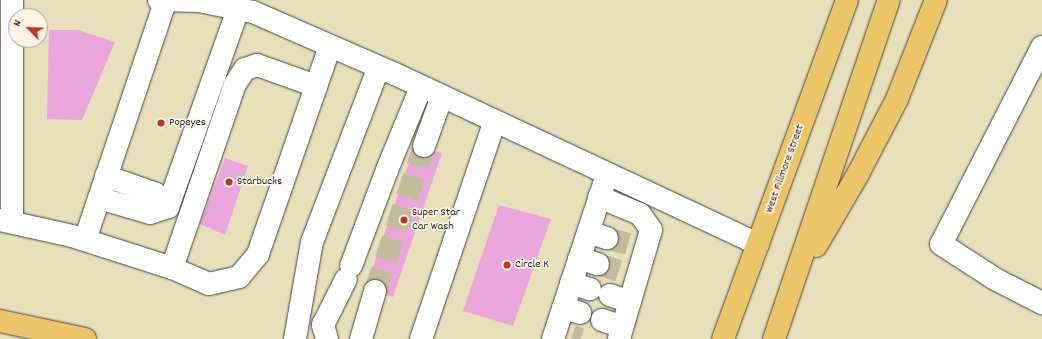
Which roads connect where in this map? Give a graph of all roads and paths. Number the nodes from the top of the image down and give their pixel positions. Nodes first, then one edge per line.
1 (12, 0) edge
2 (159, 0) edge
3 (166, 0) edge
4 (847, 0) edge
5 (889, 0) edge
6 (936, 0) edge
7 (238, 10) junction
8 (330, 46) junction
9 (1042, 47) edge
10 (379, 67) junction
11 (316, 86) junction
12 (421, 86) junction
13 (442, 96) junction
14 (495, 121) junction
15 (424, 146) tunnel mouth
16 (607, 173) junction
17 (106, 176) junction
18 (599, 197) junction
19 (99, 198) junction
20 (168, 207) junction
21 (6, 221) edge
22 (85, 240) junction
23 (758, 244) junction
24 (172, 268) junction
25 (792, 286) junction
26 (375, 292) tunnel mouth
27 (600, 292) junction
28 (1042, 304) edge
29 (602, 320) dead end
30 (0, 321) edge
31 (621, 333) edge
32 (560, 336) edge
33 (85, 339) edge
34 (295, 339) edge
35 (327, 339) edge
36 (361, 339) edge
37 (421, 339) edge
38 (723, 339) edge
39 (774, 339) edge

1 - 21 street
2 - 3 street
3 - 7 street
3 - 17 street
4 - 23 main road, West Fillmore Street
5 - 25 main road
6 - 25 main road
7 - 8 street
7 - 20 street
8 - 10 street
8 - 11 street
9 - 28 street
10 - 12 street
10 - 34 street
11 - 24 street
11 - 24 street
12 - 13 street
12 - 35 street
13 - 14 street
13 - 15 street
14 - 16 street
14 - 37 street
16 - 18 street
16 - 23 street
17 - 19 street
17 - 20 street
18 - 27 street
18 - 27 street
19 - 20 street
19 - 22 street
21 - 22 street
22 - 24 street
23 - 38 main road, West Fillmore Street
25 - 39 main road
26 - 36 street
27 - 31 street
27 - 32 street
29 - 31 street
30 - 33 main road

